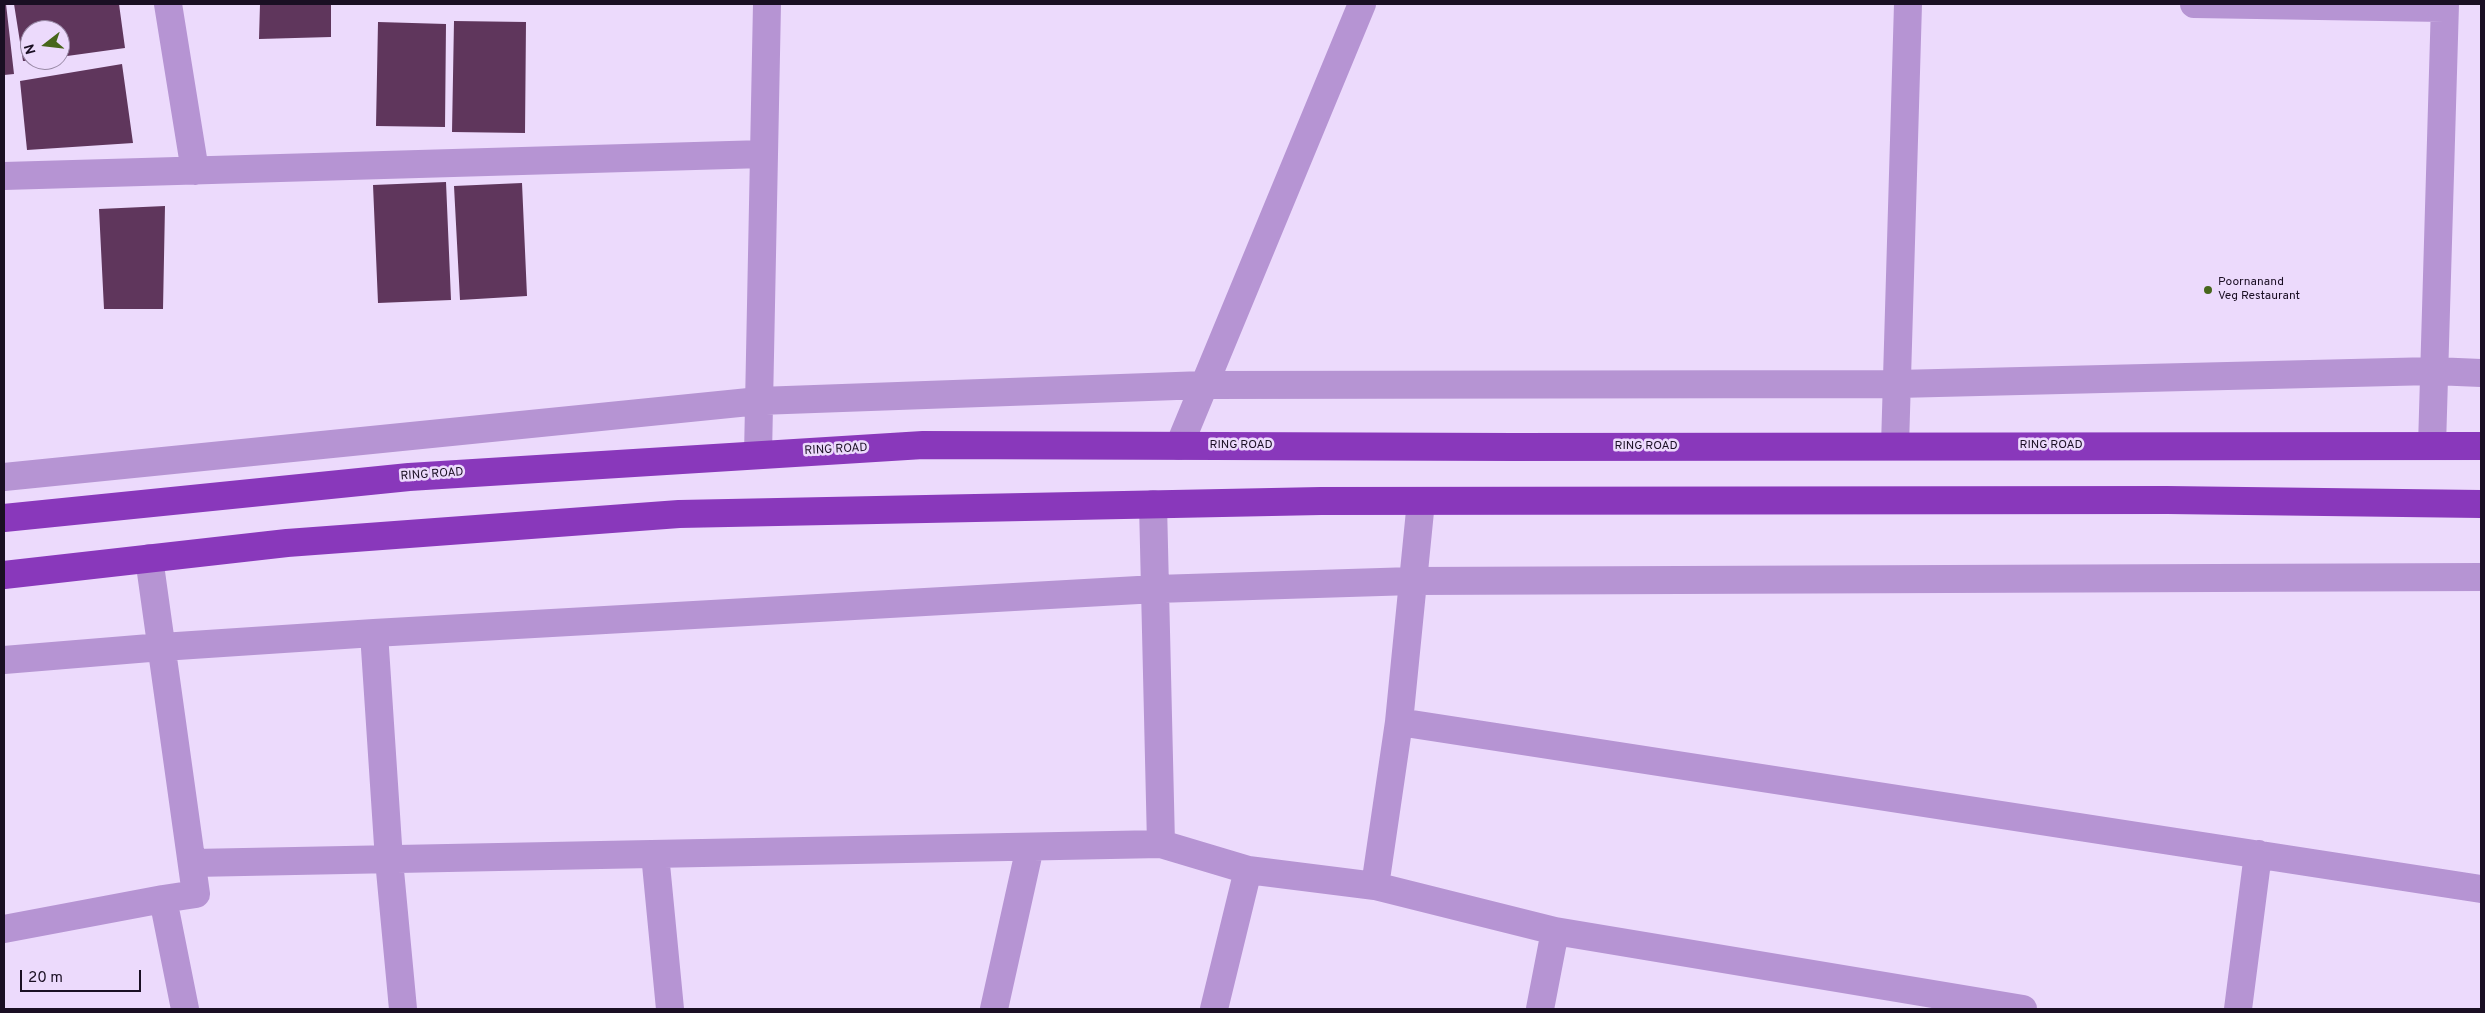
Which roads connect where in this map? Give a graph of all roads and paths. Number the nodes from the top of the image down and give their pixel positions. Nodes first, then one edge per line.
1 (168, 4) edge
2 (767, 4) edge
3 (1362, 4) edge
4 (1908, 4) edge
5 (2194, 4) edge
6 (2444, 6) edge
7 (764, 154) junction
8 (195, 171) junction
9 (4, 176) edge
10 (2434, 371) junction
11 (2481, 372) edge
12 (1897, 384) junction
13 (1204, 385) junction
14 (759, 401) junction
15 (1178, 446) junction
16 (1896, 446) junction
17 (2432, 446) junction
18 (2481, 446) edge
19 (758, 455) junction
20 (4, 477) edge
21 (1421, 501) junction
22 (1154, 504) junction
23 (2481, 504) edge
24 (4, 518) edge
25 (149, 558) junction
26 (4, 575) edge
27 (2481, 577) edge
28 (1413, 581) junction
29 (1156, 589) junction
30 (374, 633) junction
31 (162, 647) junction
32 (4, 660) edge
33 (1400, 722) junction
34 (1161, 844) junction
35 (1030, 847) junction
36 (655, 854) junction
37 (2258, 854) junction
38 (389, 860) junction
39 (193, 863) junction
40 (1248, 870) junction
41 (1375, 886) junction
42 (2481, 889) edge
43 (163, 899) junction
44 (4, 929) edge
45 (1555, 931) junction
46 (185, 1009) edge
47 (403, 1009) edge
48 (670, 1009) edge
49 (994, 1009) edge
50 (1214, 1009) edge
51 (1540, 1009) edge
52 (2023, 1009) edge
53 (2238, 1009) edge

1 - 8 street
2 - 7 street
3 - 13 street
4 - 12 street
5 - 6 street
6 - 10 street
7 - 8 street
7 - 14 street
8 - 9 street
10 - 11 street
10 - 12 street
10 - 17 street
12 - 13 street
12 - 16 street
13 - 14 street
13 - 15 street
14 - 19 street
14 - 20 street
15 - 16 highway, RING ROAD
15 - 19 highway, RING ROAD
16 - 17 highway, RING ROAD
17 - 18 highway, RING ROAD
19 - 24 highway, RING ROAD
21 - 22 highway
21 - 23 highway
21 - 28 street
22 - 25 highway
22 - 29 street
25 - 26 highway
25 - 31 street
27 - 28 street
28 - 29 street
28 - 33 street
29 - 30 street
29 - 34 street
30 - 31 street
30 - 38 street
31 - 32 street
31 - 39 street
33 - 37 street
33 - 41 street
34 - 35 street
34 - 40 street
35 - 36 street
35 - 49 street
36 - 38 street
36 - 48 street
37 - 42 street
37 - 53 street
38 - 39 street
38 - 47 street
39 - 43 street
40 - 41 street
40 - 50 street
41 - 45 street
43 - 44 street
43 - 46 street
45 - 51 street
45 - 52 street

